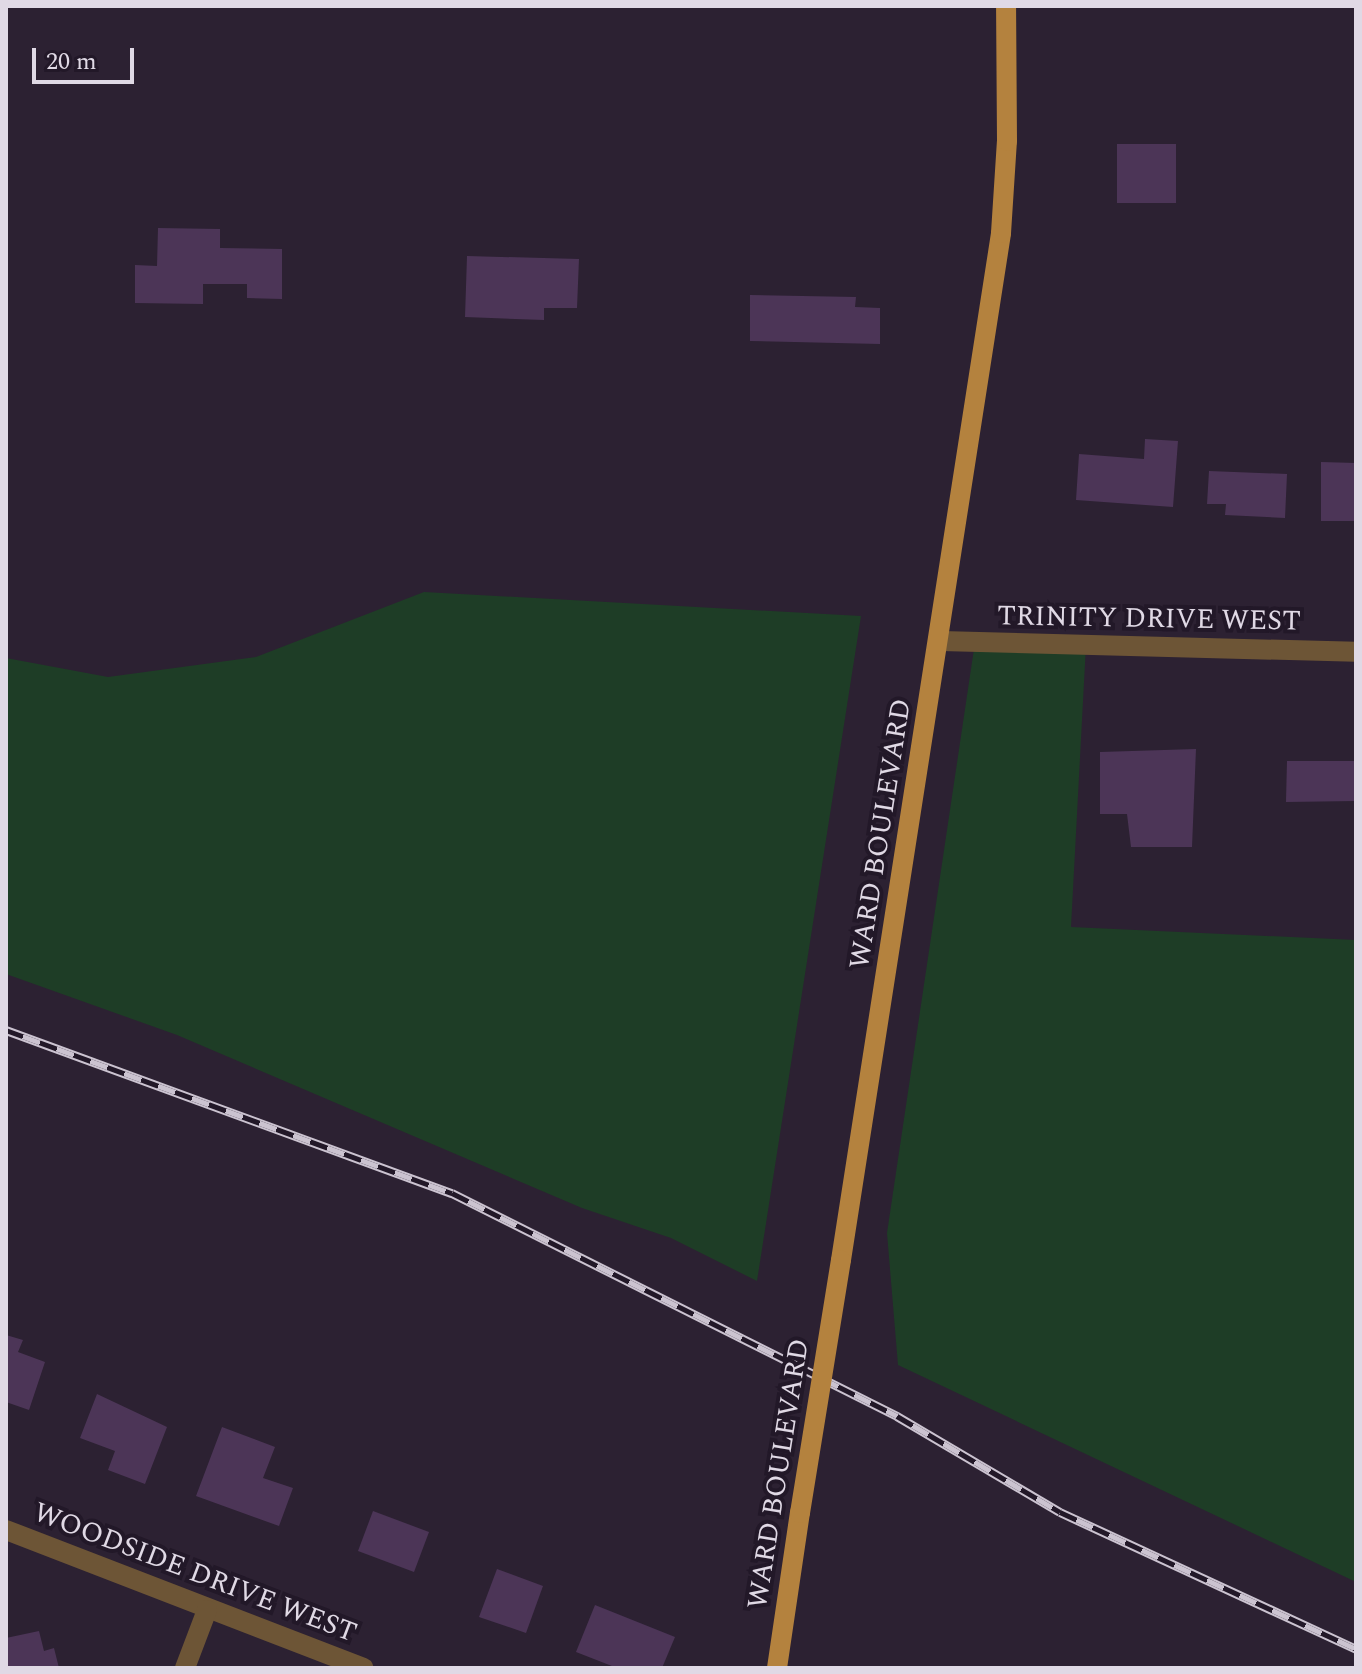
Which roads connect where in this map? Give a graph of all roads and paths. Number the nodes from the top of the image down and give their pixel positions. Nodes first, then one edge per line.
1 (1006, 6) edge
2 (941, 641) junction
3 (1356, 652) edge
4 (6, 1530) edge
5 (207, 1610) junction
6 (185, 1668) edge
7 (363, 1668) edge
8 (777, 1668) edge

1 - 2 main road, WARD BOULEVARD
2 - 3 street, TRINITY DRIVE WEST
2 - 8 main road, WARD BOULEVARD, bridge
4 - 5 street, WOODSIDE DRIVE WEST
5 - 6 street
5 - 7 street, WOODSIDE DRIVE WEST

